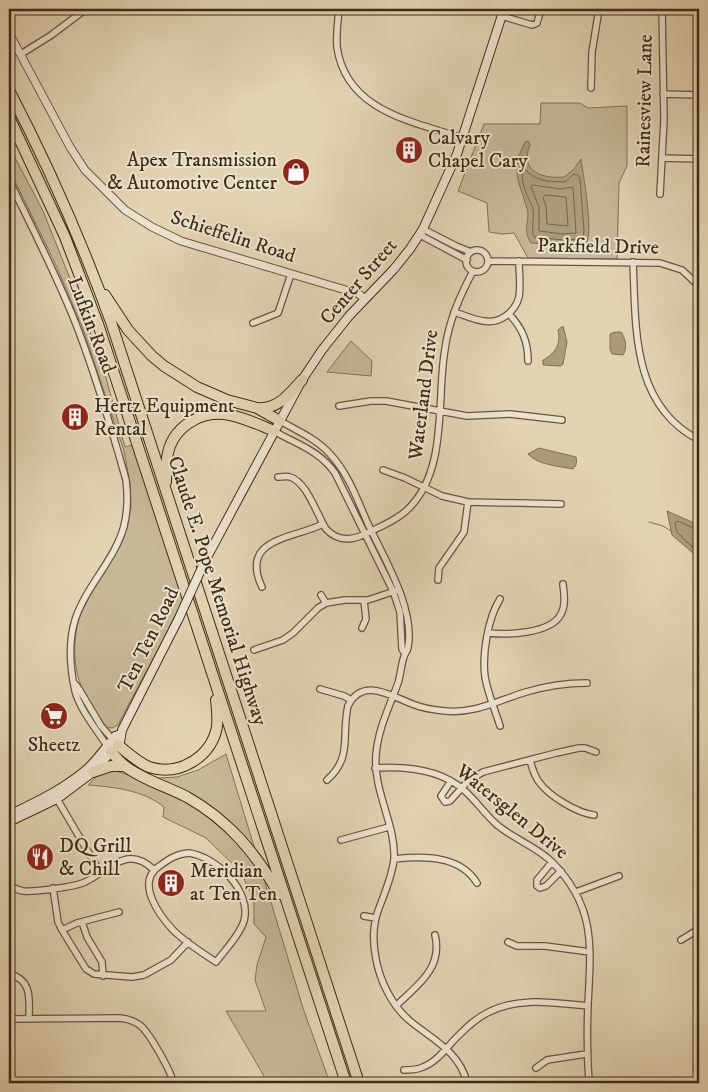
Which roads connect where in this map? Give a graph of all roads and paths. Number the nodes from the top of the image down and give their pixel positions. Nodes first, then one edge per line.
1 (86, 9) edge
2 (339, 9) edge
3 (541, 9) edge
4 (599, 9) edge
5 (662, 9) edge
6 (503, 12) edge
7 (9, 33) edge
8 (21, 54) junction
9 (591, 88) dead end
10 (9, 90) edge
11 (663, 94) junction
12 (699, 95) edge
13 (9, 117) edge
14 (462, 138) junction
15 (662, 158) junction
16 (699, 159) edge
17 (9, 180) edge
18 (660, 194) dead end
19 (422, 232) junction
20 (471, 252) junction
21 (467, 260) junction
22 (488, 261) junction
23 (520, 261) junction
24 (633, 262) junction
25 (473, 270) junction
26 (290, 274) junction
27 (97, 282) junction
28 (699, 286) edge
29 (365, 300) junction
30 (454, 312) junction
31 (509, 314) junction
32 (253, 323) dead end
33 (528, 361) dead end
34 (302, 380) junction
35 (339, 406) dead end
36 (256, 408) junction
37 (439, 411) junction
38 (562, 420) dead end
39 (280, 421) junction
40 (274, 430) junction
41 (699, 440) edge
42 (382, 470) dead end
43 (278, 477) dead end
44 (424, 488) junction
45 (167, 492) junction
46 (468, 502) junction
47 (561, 504) dead end
48 (323, 524) junction
49 (369, 533) junction
50 (205, 561) joint
51 (438, 580) dead end
52 (562, 584) dead end
53 (262, 587) dead end
54 (396, 590) junction
55 (321, 595) dead end
56 (500, 599) dead end
57 (364, 601) junction
58 (326, 603) junction
59 (561, 615) junction
60 (567, 619) dead end
61 (362, 628) dead end
62 (488, 633) junction
63 (254, 650) dead end
64 (586, 682) dead end
65 (216, 684) junction
66 (320, 689) dead end
67 (393, 695) junction
68 (351, 700) junction
69 (493, 704) junction
70 (500, 726) dead end
71 (112, 746) junction
72 (596, 752) dead end
73 (530, 760) junction
74 (125, 766) junction
75 (375, 768) junction
76 (93, 772) junction
77 (327, 780) dead end
78 (451, 781) junction
79 (462, 788) junction
80 (57, 799) junction
81 (9, 815) edge
82 (594, 815) dead end
83 (9, 822) edge
84 (389, 827) junction
85 (341, 840) dead end
86 (394, 859) junction
87 (552, 862) junction
88 (154, 870) junction
89 (561, 871) junction
90 (100, 872) junction
91 (619, 876) dead end
92 (477, 883) dead end
93 (9, 885) edge
94 (53, 888) junction
95 (576, 892) junction
96 (119, 912) dead end
97 (290, 915) junction
98 (364, 916) dead end
99 (376, 918) junction
100 (82, 922) junction
101 (699, 929) edge
102 (62, 930) junction
103 (435, 935) dead end
104 (681, 940) dead end
105 (188, 942) junction
106 (508, 942) dead end
107 (590, 952) junction
108 (9, 974) edge
109 (104, 976) junction
110 (396, 1006) junction
111 (588, 1006) junction
112 (9, 1019) edge
113 (29, 1019) junction
114 (447, 1048) junction
115 (586, 1054) junction
116 (536, 1068) dead end
117 (404, 1070) dead end
118 (173, 1083) edge
119 (346, 1083) edge
120 (359, 1083) edge
121 (467, 1083) edge
122 (589, 1083) edge

1 - 8 street
2 - 14 street
3 - 6 street
4 - 9 street
5 - 11 street, Rainesview Lane
6 - 14 main road, Center Street
7 - 8 street, Schieffelin Road
8 - 26 street, Schieffelin Road
10 - 27 highway, Claude E. Pope Memorial Highway
11 - 12 street
11 - 15 street, Rainesview Lane
13 - 65 highway, Claude E. Pope Memorial Highway
14 - 19 main road, Center Street
15 - 16 street
15 - 18 street, Rainesview Lane
17 - 71 street, Lufkin Road
19 - 20 street, Parkfield Drive
19 - 21 street
19 - 29 main road, Center Street
20 - 21 street
20 - 22 street, Parkfield Drive
21 - 25 street
22 - 23 street, Parkfield Drive
22 - 25 street
23 - 24 street, Parkfield Drive
23 - 31 street
24 - 28 street, Parkfield Drive
24 - 41 street
25 - 30 street, Waterland Drive
26 - 29 street, Schieffelin Road
26 - 32 street
27 - 36 highway
27 - 45 highway, Claude E. Pope Memorial Highway
29 - 34 main road, Center Street
30 - 31 street
30 - 37 street, Waterland Drive
31 - 33 street
34 - 36 highway
34 - 39 main road, Center Street
35 - 37 street
36 - 39 highway
37 - 38 street
37 - 44 street, Waterland Drive
39 - 40 main road, Center Street
39 - 49 street
40 - 45 highway
40 - 49 street
40 - 50 main road, Center Street
42 - 44 street
43 - 48 street
44 - 46 street
44 - 49 street, Waterland Drive
45 - 120 highway, Claude E. Pope Memorial Highway
46 - 47 street
46 - 51 street
48 - 49 street, Waterland Drive
48 - 53 street
49 - 54 street
50 - 71 main road, Ten Ten Road, bridge
52 - 59 street
54 - 57 street
54 - 67 street
55 - 58 street
56 - 62 street
57 - 58 street
57 - 61 street
58 - 63 street
59 - 60 street
59 - 62 street
62 - 69 street
64 - 69 street
65 - 71 highway
65 - 97 highway, Claude E. Pope Memorial Highway
66 - 68 street
67 - 68 street
67 - 69 street
67 - 75 street
68 - 77 street
69 - 70 street
71 - 74 highway
71 - 76 main road
71 - 81 main road
72 - 73 street
73 - 79 street
73 - 82 street
74 - 76 highway
74 - 97 highway
75 - 78 street, Watersglen Drive
75 - 84 street
76 - 80 main road
78 - 79 street, Watersglen Drive
78 - 79 street
79 - 87 street, Watersglen Drive
80 - 83 main road
80 - 90 street
84 - 85 street
84 - 86 street
86 - 92 street
86 - 99 street
87 - 89 street, Watersglen Drive
87 - 89 street
88 - 90 street
88 - 105 street
88 - 105 street
89 - 95 street, Watersglen Drive
90 - 94 street
91 - 95 street
93 - 94 street
94 - 102 street
95 - 107 street, Watersglen Drive
96 - 100 street
97 - 119 highway, Claude E. Pope Memorial Highway
98 - 99 street
99 - 110 street
100 - 102 street
100 - 109 street
101 - 104 street
102 - 109 street
103 - 110 street
105 - 109 street
106 - 107 street
107 - 111 street, Watersglen Drive
108 - 113 street
110 - 114 street
111 - 114 street
111 - 115 street, Watersglen Drive
112 - 113 street
113 - 118 street
114 - 117 street
114 - 121 street
115 - 116 street
115 - 122 street, Watersglen Drive

